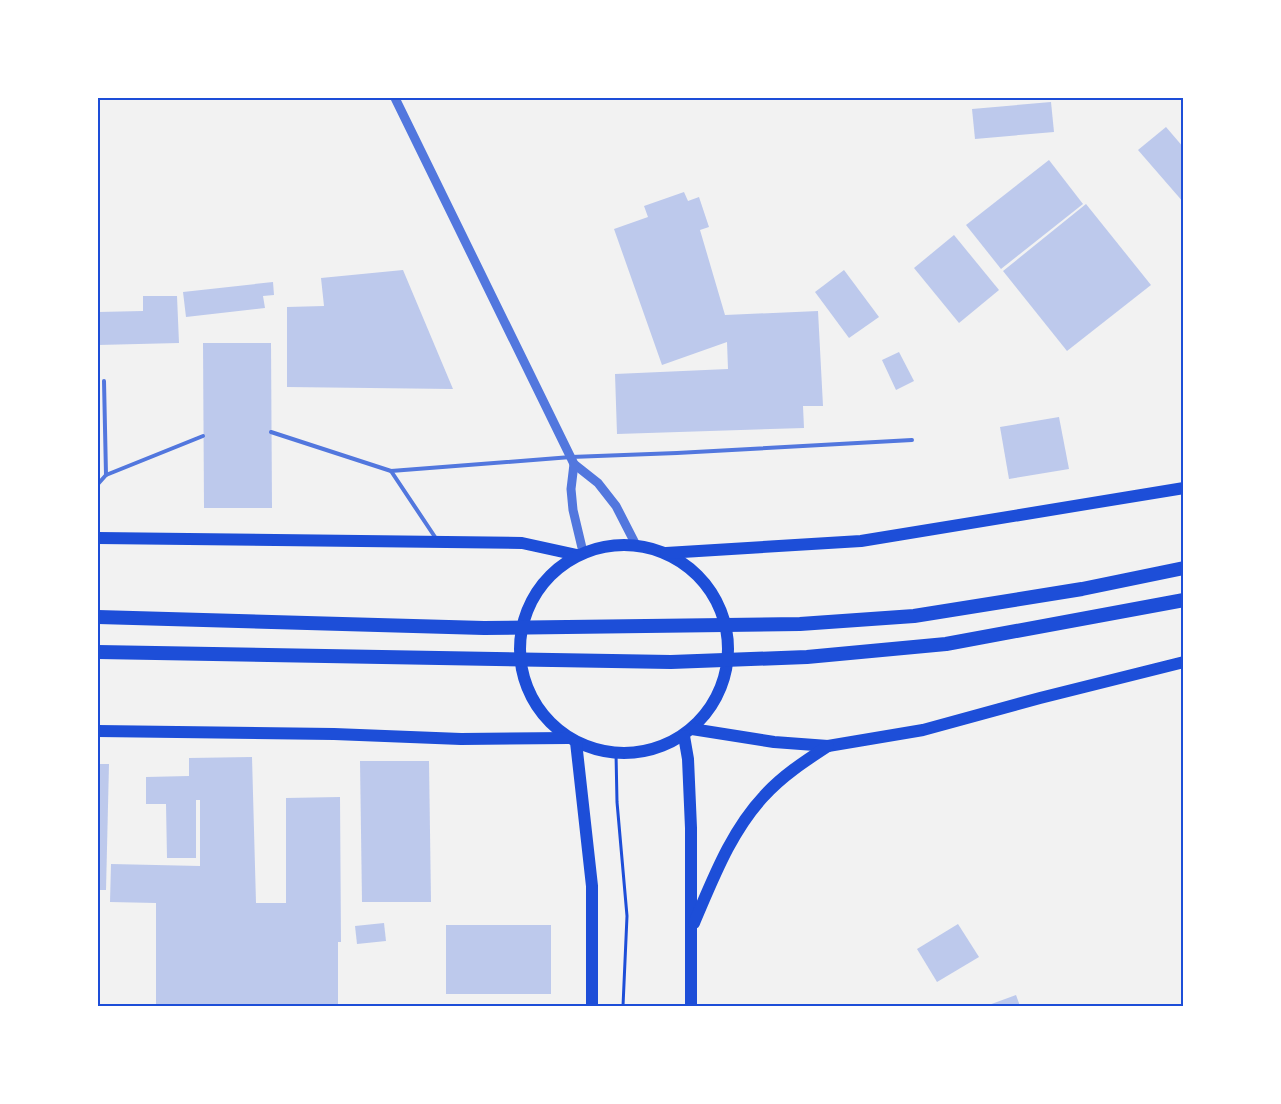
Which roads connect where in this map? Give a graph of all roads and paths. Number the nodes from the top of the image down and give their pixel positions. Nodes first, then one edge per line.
1 (395, 98) edge
2 (104, 381) dead end
3 (271, 432) dead end
4 (203, 436) dead end
5 (912, 440) dead end
6 (572, 460) junction
7 (391, 471) junction
8 (106, 475) junction
9 (98, 484) edge
10 (1184, 488) edge
11 (98, 538) edge
12 (438, 541) junction
13 (636, 545) junction
14 (666, 553) junction
15 (580, 554) junction
16 (1184, 568) edge
17 (1184, 600) edge
18 (98, 618) edge
19 (98, 652) edge
20 (1184, 662) edge
21 (98, 731) edge
22 (688, 732) junction
23 (572, 740) junction
24 (828, 746) junction
25 (616, 753) junction
26 (692, 928) junction
27 (592, 1006) edge
28 (623, 1006) edge
29 (691, 1006) edge

1 - 6 street
2 - 8 lane
3 - 7 lane
4 - 8 lane
5 - 6 lane
6 - 7 lane
6 - 13 street
6 - 15 street
7 - 12 lane
8 - 9 lane
10 - 14 main road
11 - 12 main road
12 - 15 main road
13 - 14 main road
13 - 15 main road
14 - 22 main road
15 - 23 main road
16 - 18 highway
17 - 19 highway
20 - 24 main road
21 - 23 main road
22 - 24 main road
22 - 25 main road
22 - 26 main road
23 - 25 main road
23 - 27 main road
24 - 26 main road
25 - 28 path
26 - 29 main road

